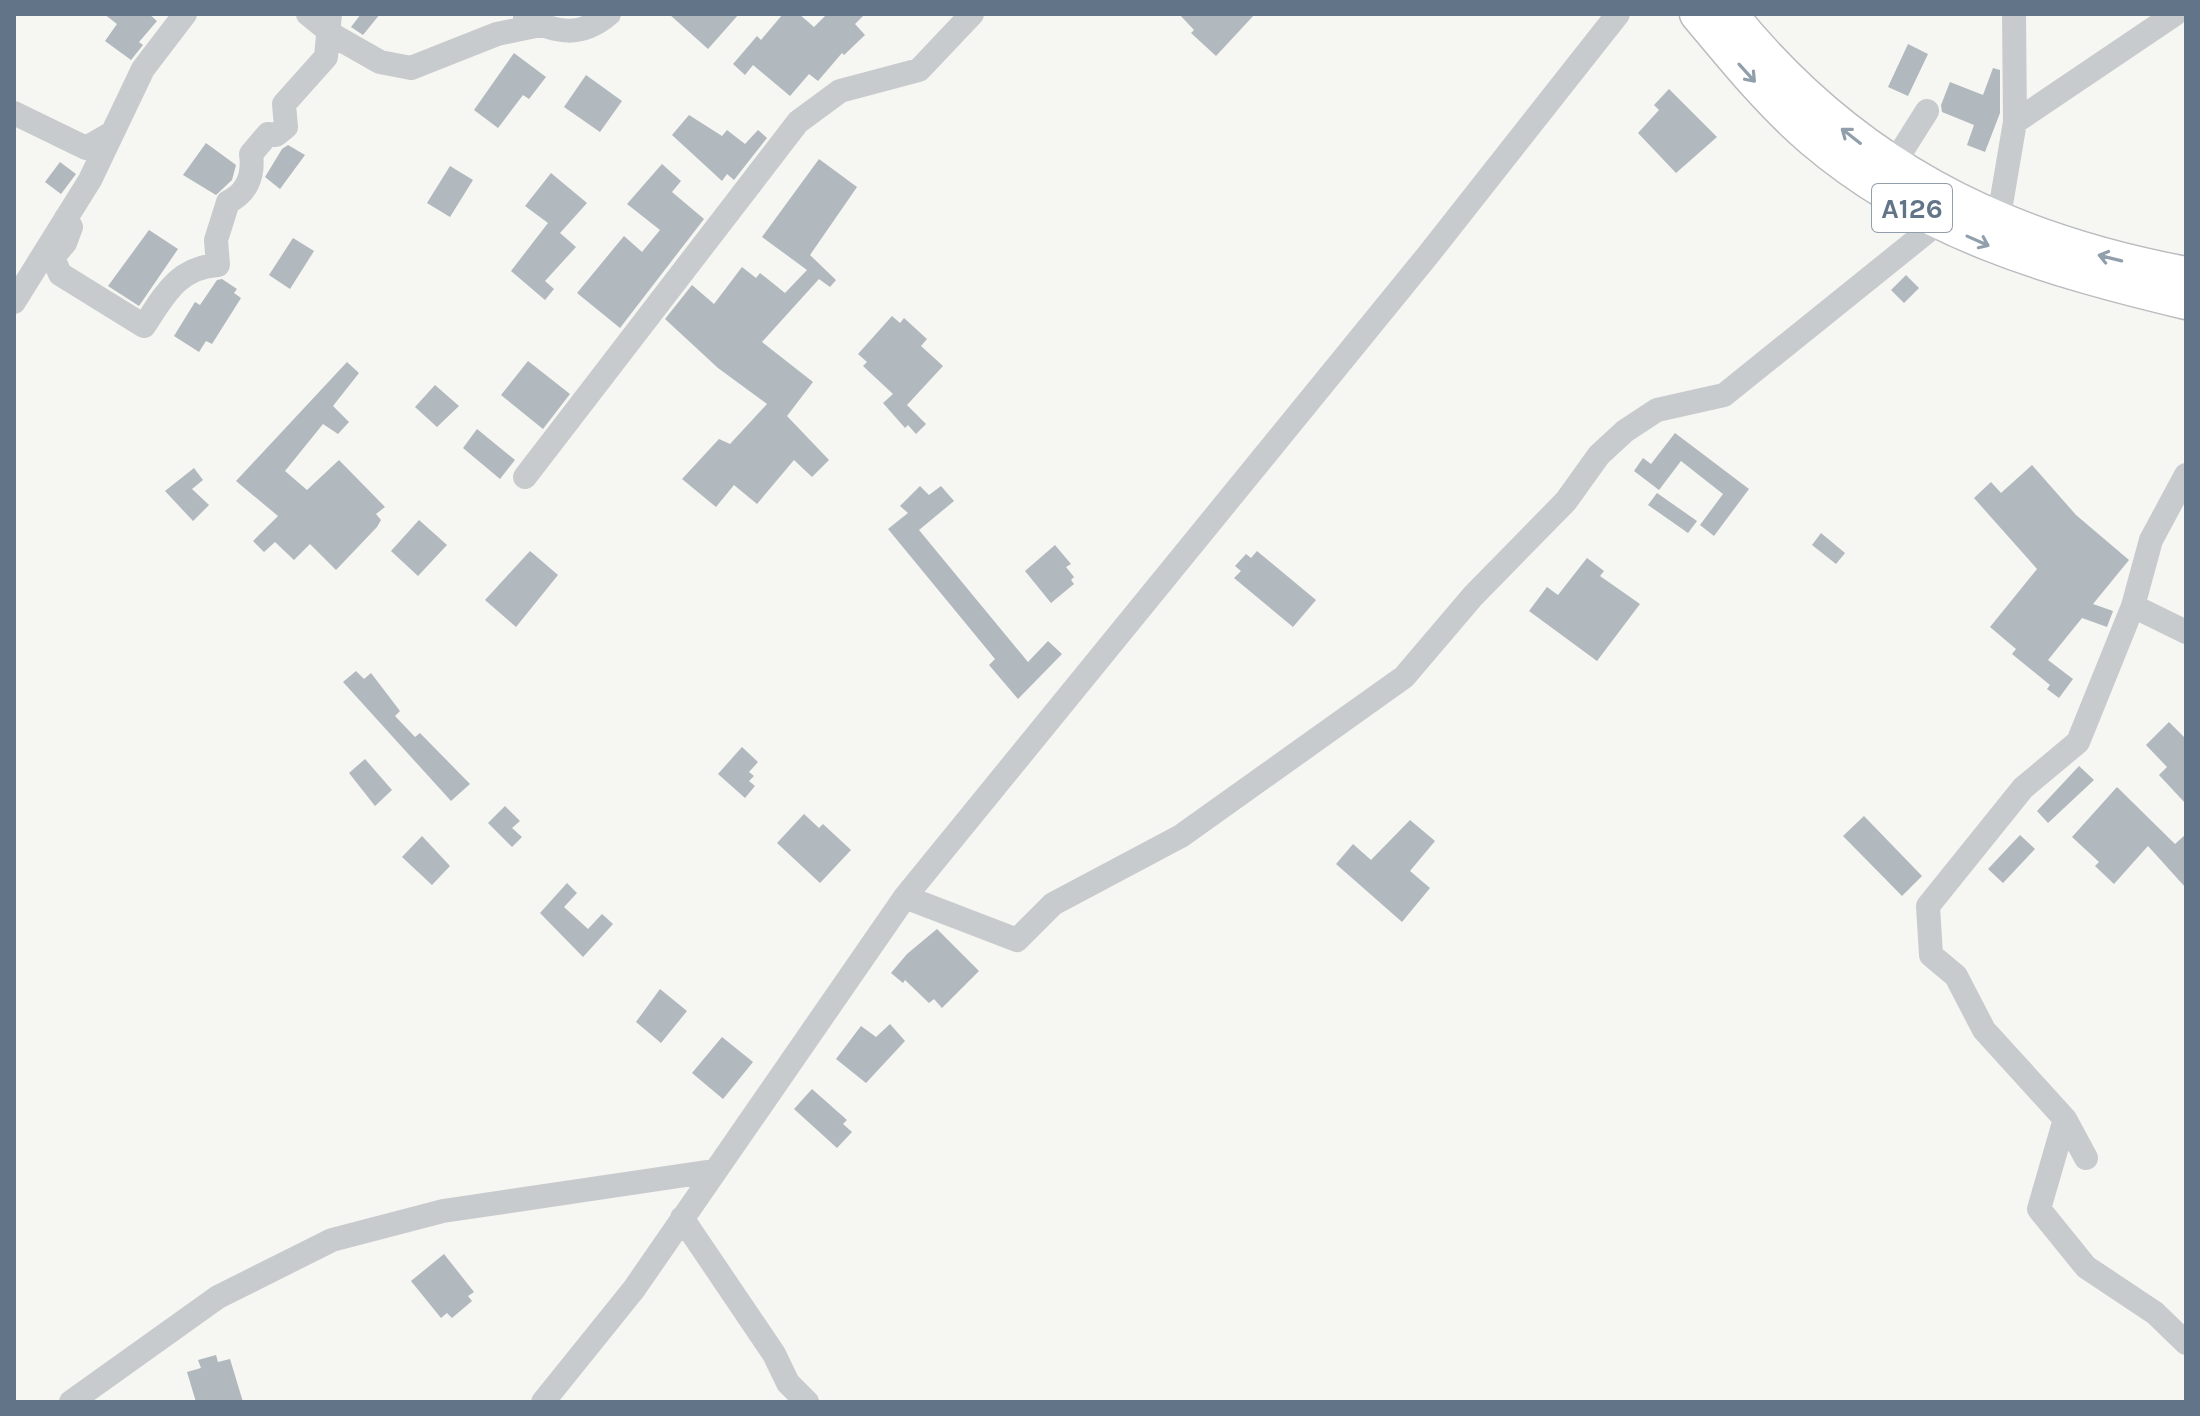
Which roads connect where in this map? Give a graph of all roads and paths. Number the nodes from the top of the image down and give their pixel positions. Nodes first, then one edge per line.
1 (185, 14) edge
2 (308, 14) edge
3 (609, 14) edge
4 (972, 14) edge
5 (1618, 14) edge
6 (1697, 14) edge
7 (1730, 14) edge
8 (2014, 14) edge
9 (2175, 14) edge
10 (530, 20) edge
11 (330, 22) edge
12 (1927, 111) dead end
13 (14, 113) edge
14 (2015, 122) junction
15 (110, 134) junction
16 (1893, 165) junction
17 (66, 218) junction
18 (1939, 222) junction
19 (1998, 222) junction
20 (22, 268) edge
21 (2186, 274) edge
22 (14, 302) edge
23 (2186, 302) edge
24 (2186, 475) edge
25 (525, 477) dead end
26 (2133, 606) junction
27 (2186, 632) edge
28 (905, 897) junction
29 (2065, 1119) junction
30 (2086, 1158) dead end
31 (713, 1171) junction
32 (682, 1218) junction
33 (2186, 1343) edge
34 (71, 1402) edge
35 (543, 1402) edge
36 (807, 1402) edge

1 - 15 street
2 - 11 street
3 - 10 street
4 - 25 street
5 - 28 street
6 -> 18 highway, A126
16 -> 7 highway, A126
8 - 14 street
9 - 14 street
10 - 11 street
11 - 17 street
12 - 16 street
13 - 15 street
14 - 19 street
15 - 17 street
16 - 19 highway, A126
17 - 20 street
18 -> 23 highway, A126
18 - 28 street
21 -> 19 highway, A126
20 - 22 street
24 - 26 street
26 - 27 street
26 - 29 street
28 - 31 street
29 - 30 street
29 - 33 street
31 - 32 street
31 - 34 street
32 - 35 street
32 - 36 street

